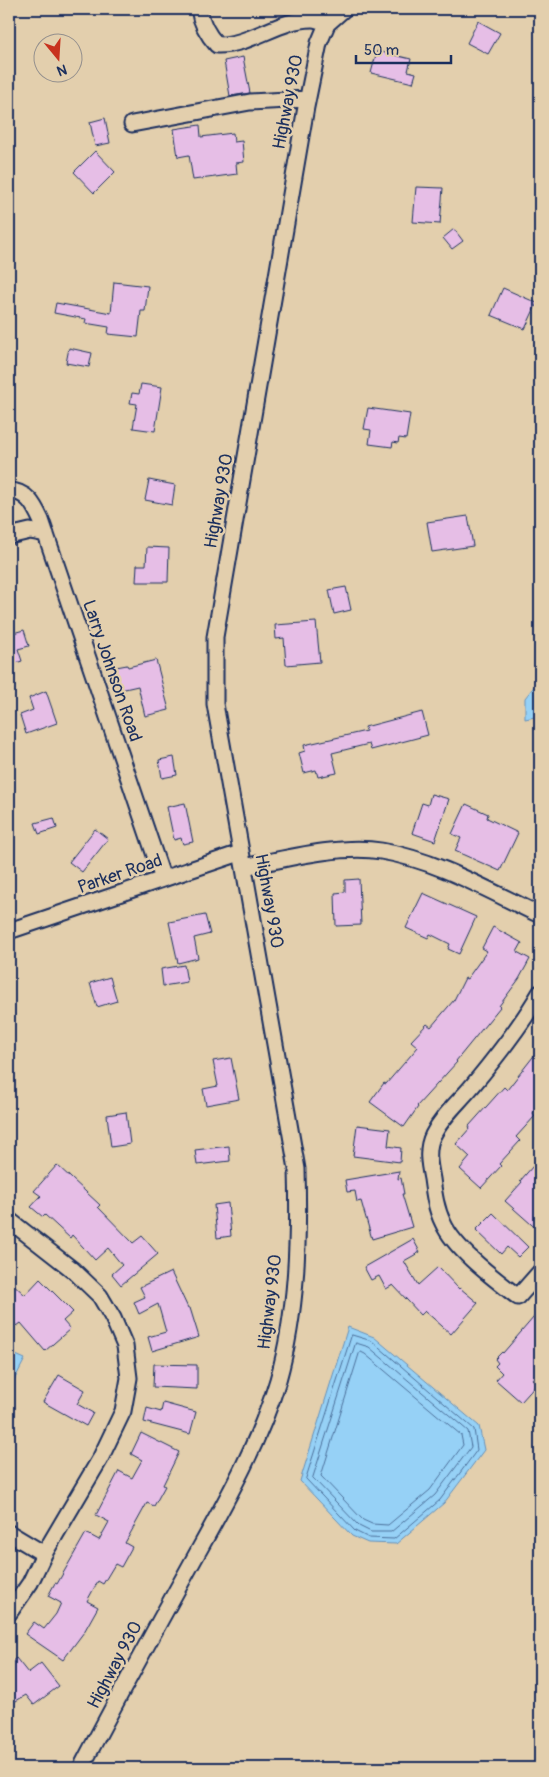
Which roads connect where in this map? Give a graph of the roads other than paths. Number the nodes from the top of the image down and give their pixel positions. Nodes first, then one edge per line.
1 (199, 9) edge
2 (344, 9) edge
3 (327, 24) junction
4 (307, 99) junction
5 (132, 124) dead end
6 (9, 491) edge
7 (46, 534) junction
8 (9, 536) edge
9 (241, 851) junction
10 (244, 867) junction
11 (163, 879) junction
12 (540, 915) edge
13 (9, 931) edge
14 (540, 993) edge
15 (9, 1220) edge
16 (540, 1272) edge
17 (9, 1533) edge
18 (44, 1554) junction
19 (9, 1614) edge
20 (81, 1768) edge

1 - 3 street
2 - 3 street, Highway 930
3 - 4 street, Highway 930
4 - 5 street
4 - 9 street, Highway 930
6 - 7 street, Larry Johnson Road
7 - 8 street
7 - 11 street, Larry Johnson Road
9 - 10 street, Highway 930
9 - 11 street, Parker Road
10 - 12 street
10 - 20 street, Highway 930
11 - 13 street, Parker Road
14 - 16 street
15 - 18 street
17 - 18 street
18 - 19 street

